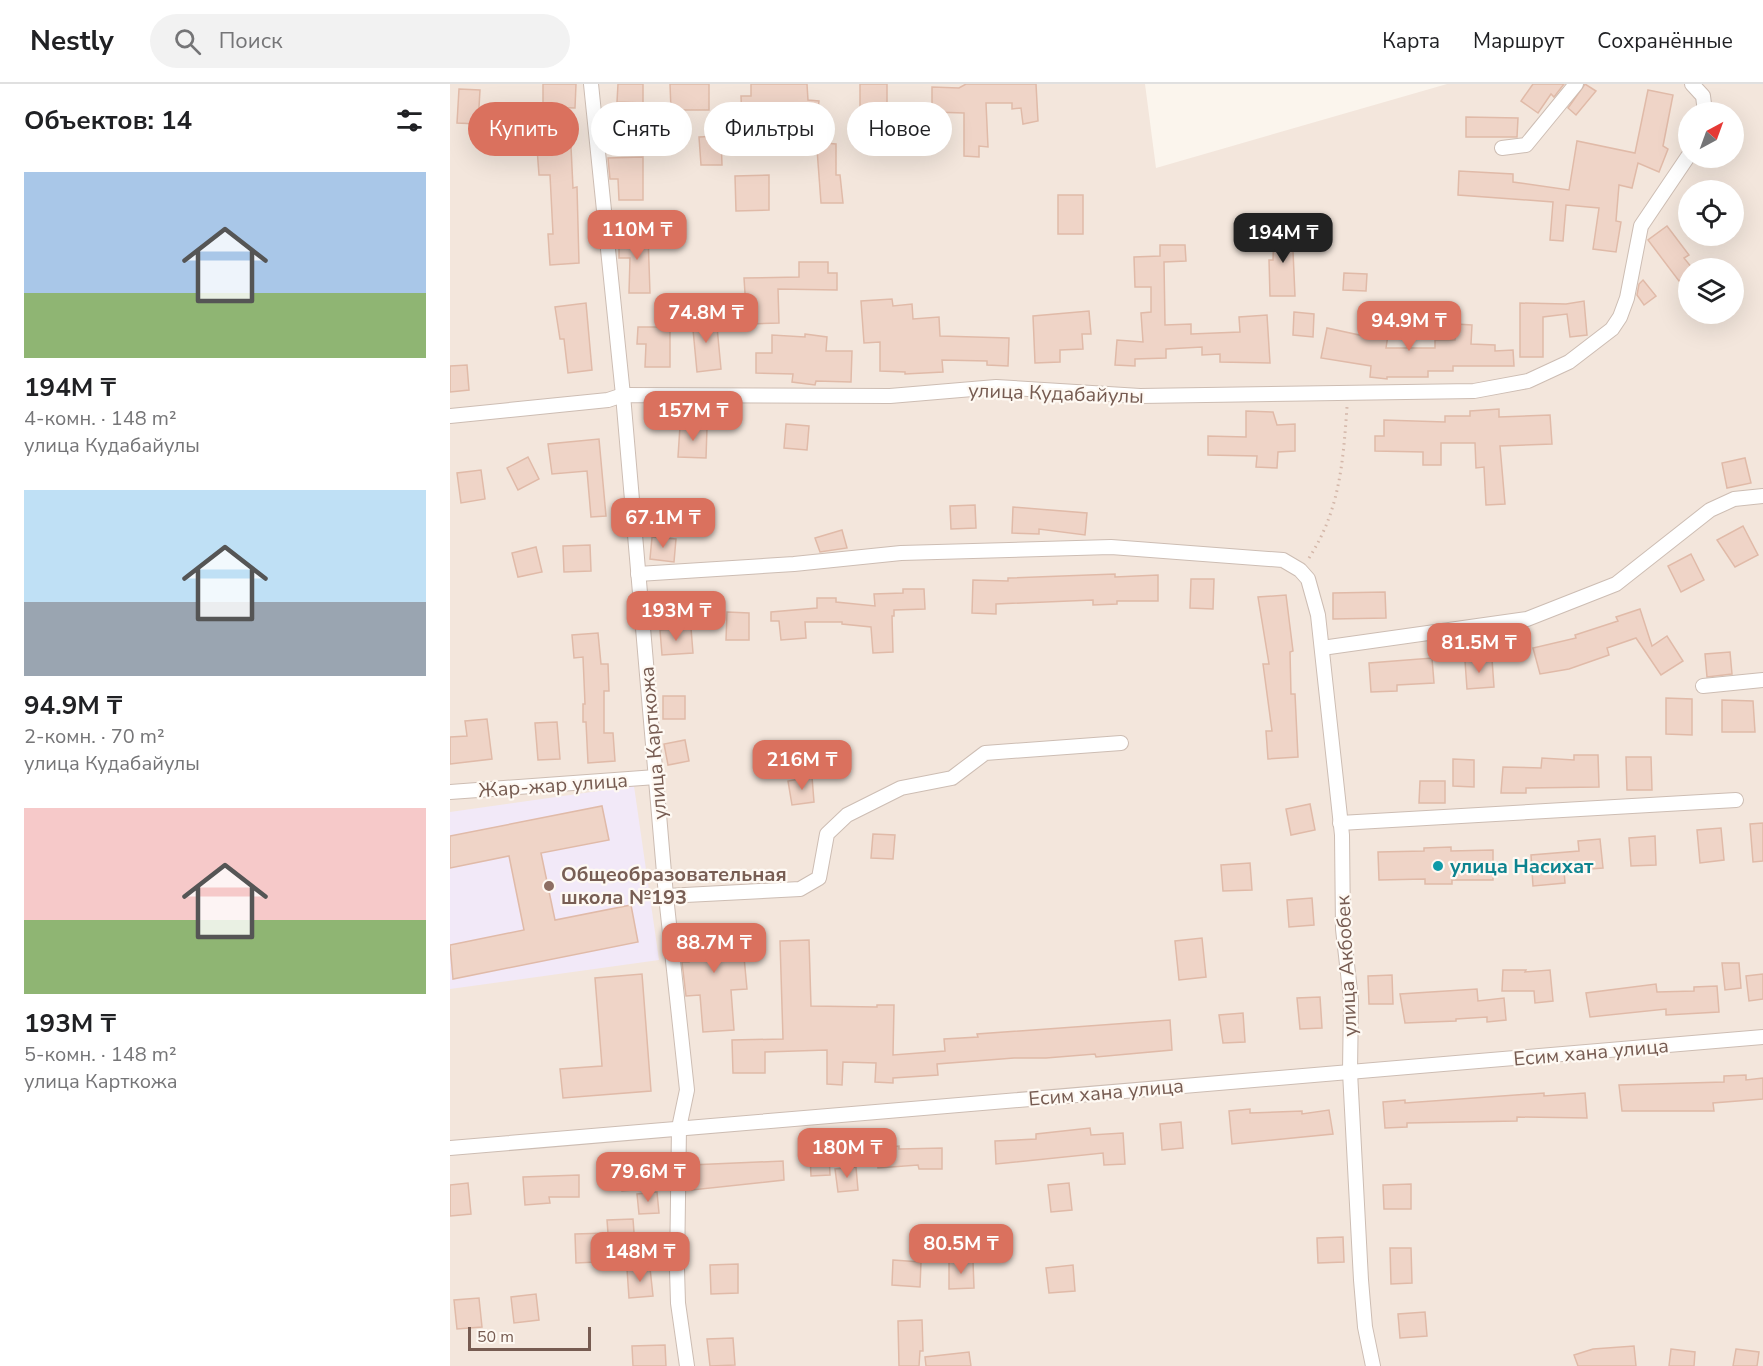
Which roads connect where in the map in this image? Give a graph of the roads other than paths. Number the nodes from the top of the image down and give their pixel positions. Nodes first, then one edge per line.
1 (591, 84) edge
2 (1576, 84) edge
3 (1692, 84) edge
4 (1704, 102) edge
5 (1502, 148) dead end
6 (1680, 168) edge
7 (623, 395) junction
8 (450, 416) edge
9 (1763, 496) edge
10 (639, 574) junction
11 (1322, 648) junction
12 (1763, 680) edge
13 (1703, 686) dead end
14 (1121, 743) dead end
15 (656, 777) junction
16 (450, 792) edge
17 (1736, 800) dead end
18 (1340, 823) junction
19 (666, 896) junction
20 (1763, 1037) edge
21 (1350, 1072) junction
22 (679, 1128) junction
23 (450, 1148) edge
24 (687, 1366) edge
25 (1373, 1366) edge

1 - 7 street, улица Карткожа
2 - 5 street
3 - 4 street
6 - 7 street, улица Кудабайулы
7 - 8 street, улица Кудабайулы
7 - 10 street, улица Карткожа
9 - 11 street
10 - 11 street, улица Акбобек
10 - 15 street, улица Карткожа
11 - 18 street, улица Акбобек
12 - 13 street
14 - 19 street
15 - 16 street, Жар-жар улица
15 - 19 street, улица Карткожа
17 - 18 street
18 - 21 street, улица Акбобек
19 - 22 street, улица Карткожа
20 - 21 street, Есим хана улица
21 - 22 street, Есим хана улица
21 - 25 street, улица Акбобек
22 - 23 street, Есим хана улица
22 - 24 street, улица Карткожа

